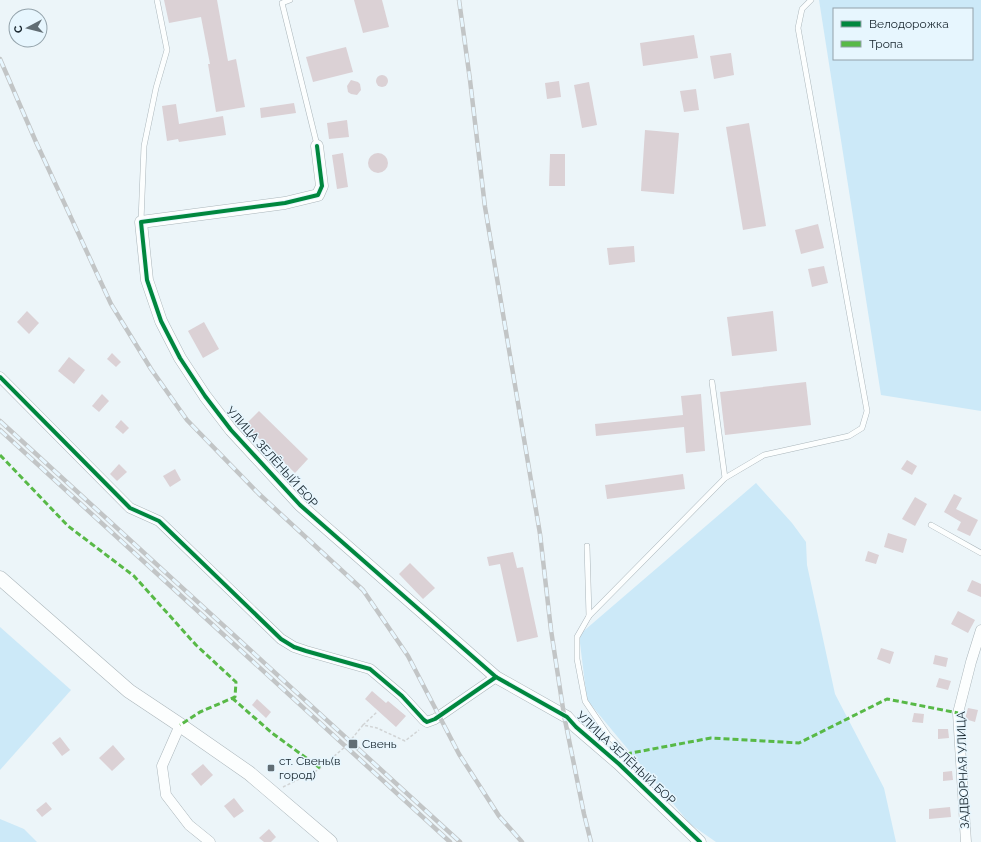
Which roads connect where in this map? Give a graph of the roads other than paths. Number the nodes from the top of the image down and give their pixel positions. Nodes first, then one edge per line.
1 (157, 0) edge
2 (290, 0) edge
3 (811, 0) edge
4 (282, 1) edge
5 (318, 146) joint
6 (141, 222) junction
7 (0, 377) edge
8 (712, 382) dead end
9 (725, 478) junction
10 (931, 525) dead end
11 (587, 546) dead end
12 (981, 553) edge
13 (0, 578) edge
14 (589, 616) junction
15 (981, 630) edge
16 (496, 677) junction
17 (180, 725) junction
18 (619, 764) junction
19 (210, 842) edge
20 (330, 842) edge
21 (700, 842) edge
22 (966, 842) edge

1 - 6 lane
2 - 4 lane
3 - 9 lane
4 - 5 lane
5 - 6 street
6 - 16 street, УЛИЦА ЗЕЛЁНЫЙ БОР
7 - 16 street
8 - 9 lane
9 - 14 lane
10 - 12 lane
11 - 14 lane
13 - 17 main road
14 - 18 lane
15 - 22 street, ЗАДВОРНАЯ УЛИЦА
16 - 18 street, УЛИЦА ЗЕЛЁНЫЙ БОР
17 - 19 street
17 - 20 main road
18 - 21 street, УЛИЦА ЗЕЛЁНЫЙ БОР

